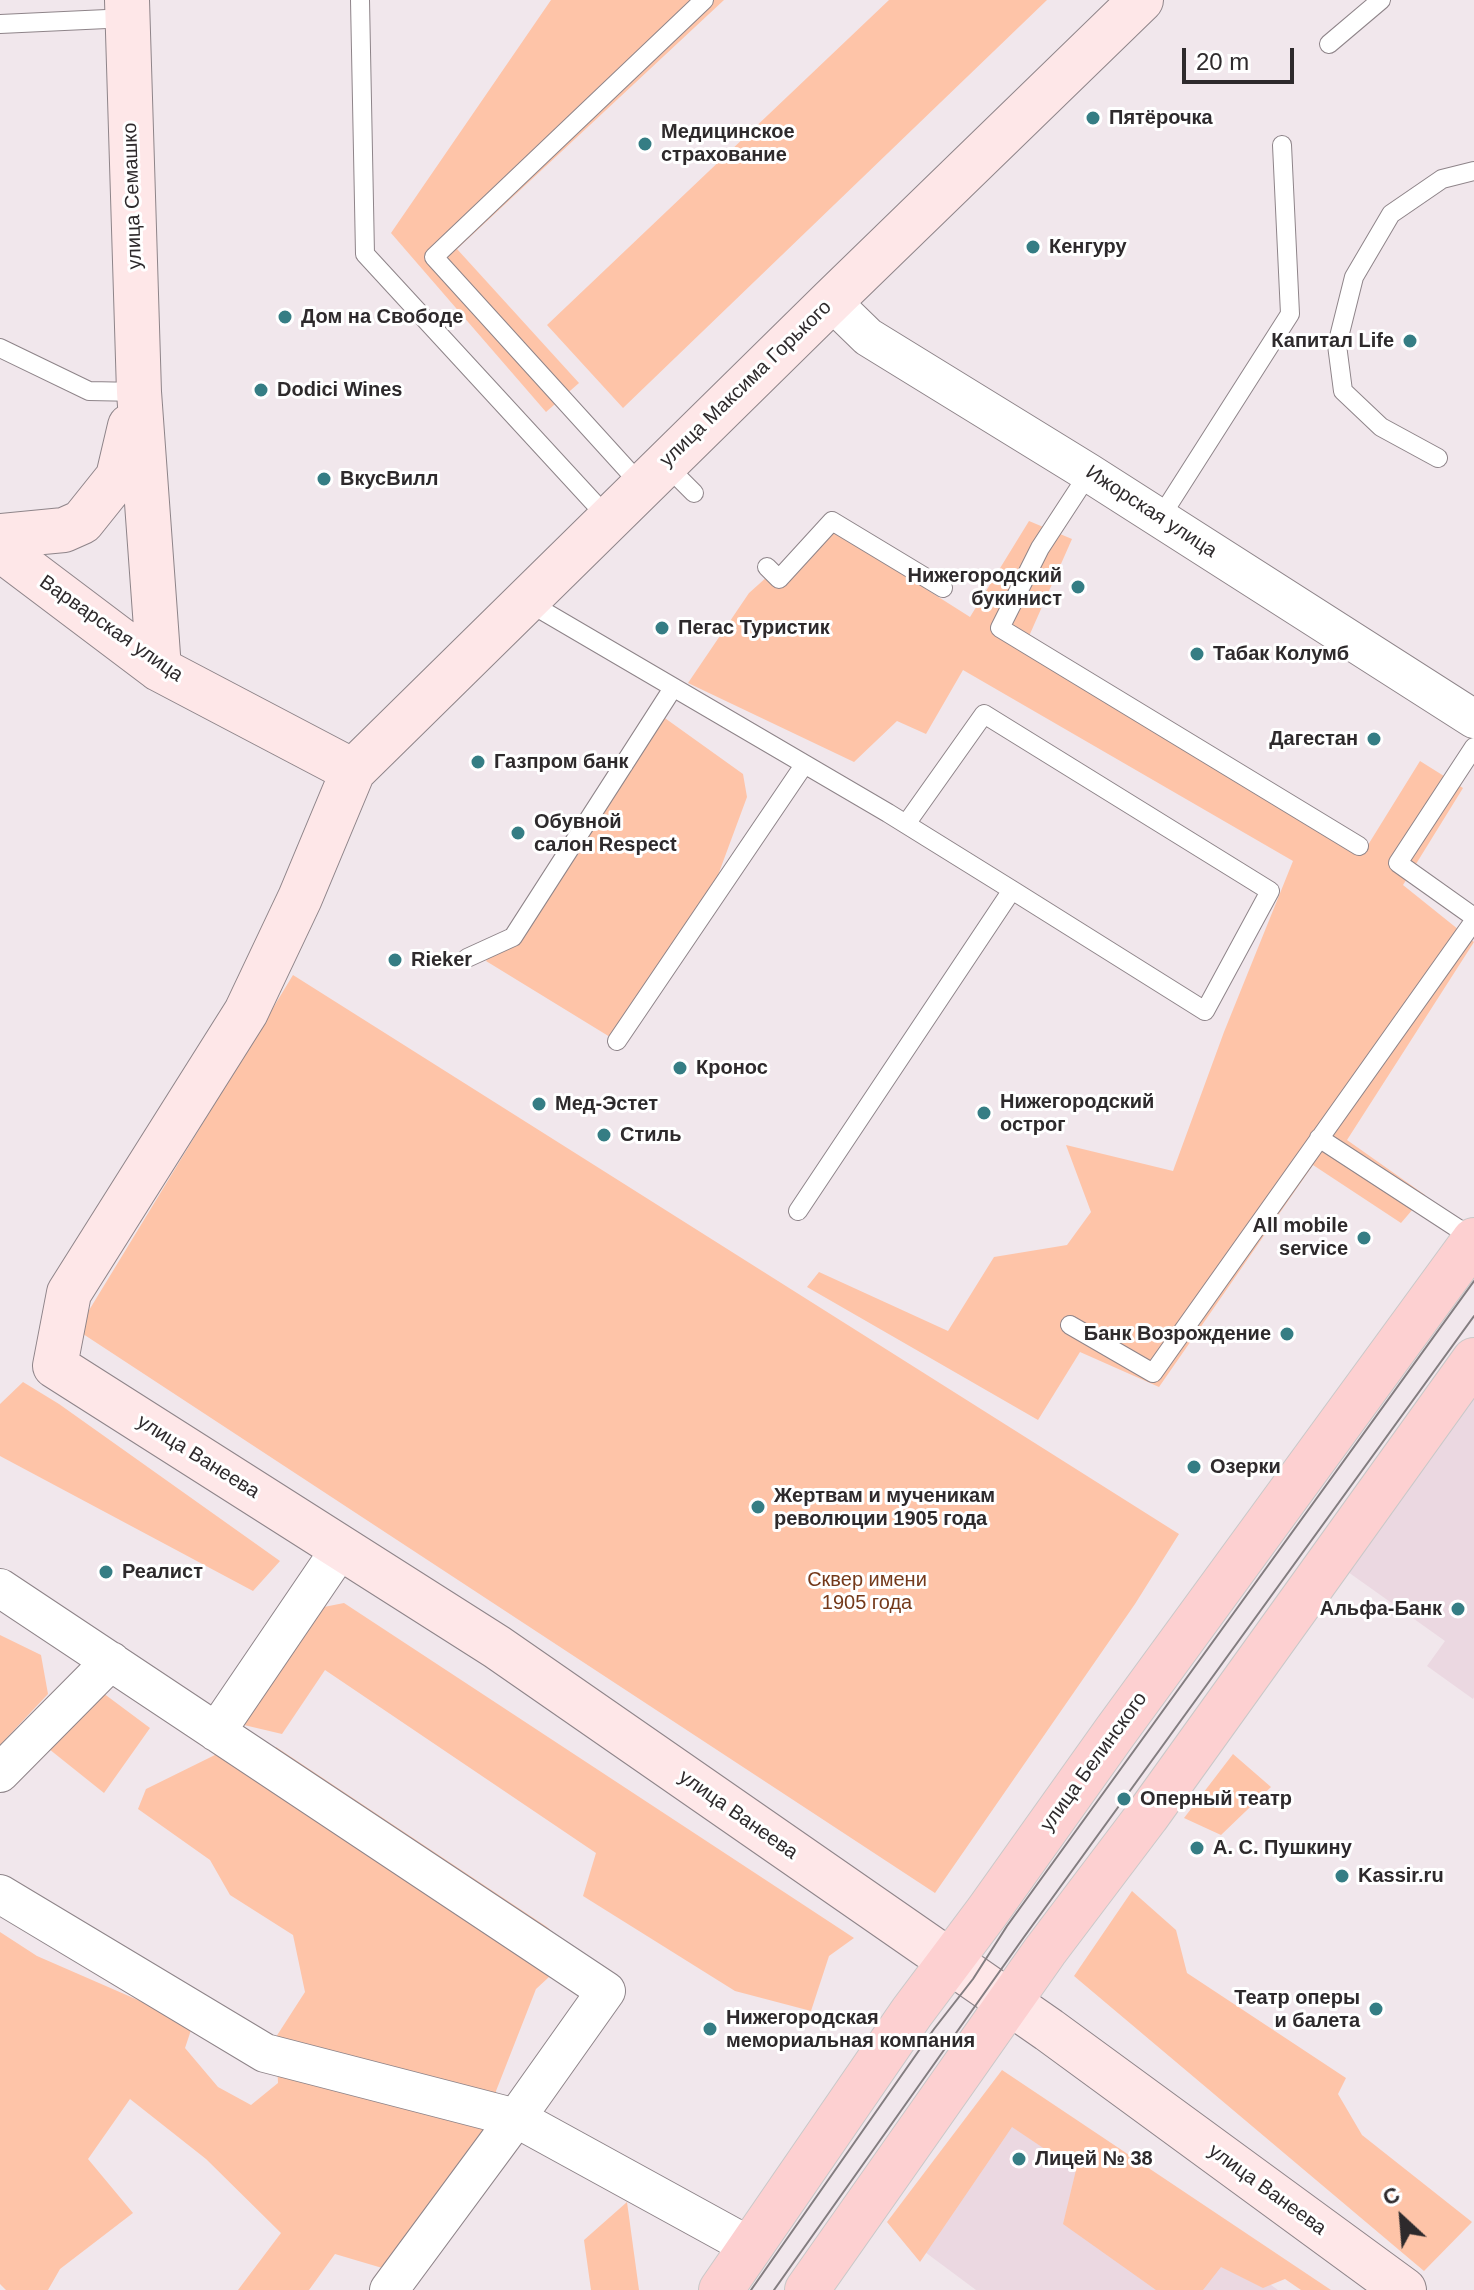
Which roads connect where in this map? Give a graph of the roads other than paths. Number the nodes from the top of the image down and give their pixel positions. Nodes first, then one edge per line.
1 (360, 0) edge
2 (704, 0) edge
3 (1141, 0) edge
4 (1381, 0) edge
5 (127, 9) edge
6 (0, 24) edge
7 (1329, 44) dead end
8 (1282, 145) dead end
9 (1474, 171) edge
10 (831, 301) junction
11 (0, 348) edge
12 (139, 392) junction
13 (1438, 458) dead end
14 (1089, 473) junction
15 (667, 481) junction
16 (1160, 518) junction
17 (609, 519) junction
18 (0, 536) edge
19 (0, 549) edge
20 (767, 567) dead end
21 (943, 588) dead end
22 (526, 601) junction
23 (159, 669) junction
24 (673, 688) junction
25 (1474, 719) edge
26 (1474, 747) edge
27 (804, 765) junction
28 (353, 771) junction
29 (906, 824) junction
30 (1359, 846) dead end
31 (1012, 890) junction
32 (1474, 919) edge
33 (467, 958) dead end
34 (617, 1041) dead end
35 (1319, 1138) junction
36 (798, 1211) dead end
37 (1474, 1239) edge
38 (1070, 1325) dead end
39 (1474, 1360) edge
40 (341, 1548) junction
41 (0, 1588) edge
42 (111, 1661) junction
43 (216, 1732) junction
44 (0, 1773) edge
45 (0, 1894) edge
46 (950, 1962) junction
47 (1009, 2003) junction
48 (516, 2118) junction
49 (751, 2247) junction
50 (389, 2290) edge
51 (721, 2290) edge
52 (807, 2290) edge
53 (1404, 2290) edge

1 - 17 lane
2 - 15 lane
3 - 10 main road, улица Максима Горького
4 - 7 lane
5 - 6 lane
5 - 12 main road, улица Семашко
8 - 16 lane
9 - 13 lane
10 - 14 street, Ижорская улица
10 - 15 main road, улица Максима Горького
11 - 12 lane
12 - 18 main road, улица Семашко
12 - 23 main road, улица Семашко
14 - 16 street, Ижорская улица
14 - 30 lane
15 - 17 main road, улица Максима Горького
16 - 25 street, Ижорская улица
17 - 22 main road, улица Максима Горького
19 - 23 main road, Варварская улица
20 - 21 lane
22 - 24 lane
22 - 28 main road, улица Максима Горького
23 - 28 main road, Варварская улица
24 - 27 lane
24 - 33 lane
26 - 32 lane
27 - 29 lane
27 - 34 lane
28 - 40 main road, улица Ванеева
29 - 31 lane
29 - 31 lane
31 - 36 lane
32 - 35 lane
35 - 37 lane
35 - 38 lane
37 - 46 main road, улица Белинского
39 - 47 main road
40 - 43 street
40 - 46 main road, улица Ванеева
41 - 42 street
42 - 43 street
42 - 44 street
43 - 48 street
45 - 48 street
46 - 47 main road, улица Ванеева
46 - 49 main road, улица Белинского
47 - 52 main road
47 - 53 main road, улица Ванеева
48 - 49 street
48 - 50 street
49 - 51 main road, улица Белинского

